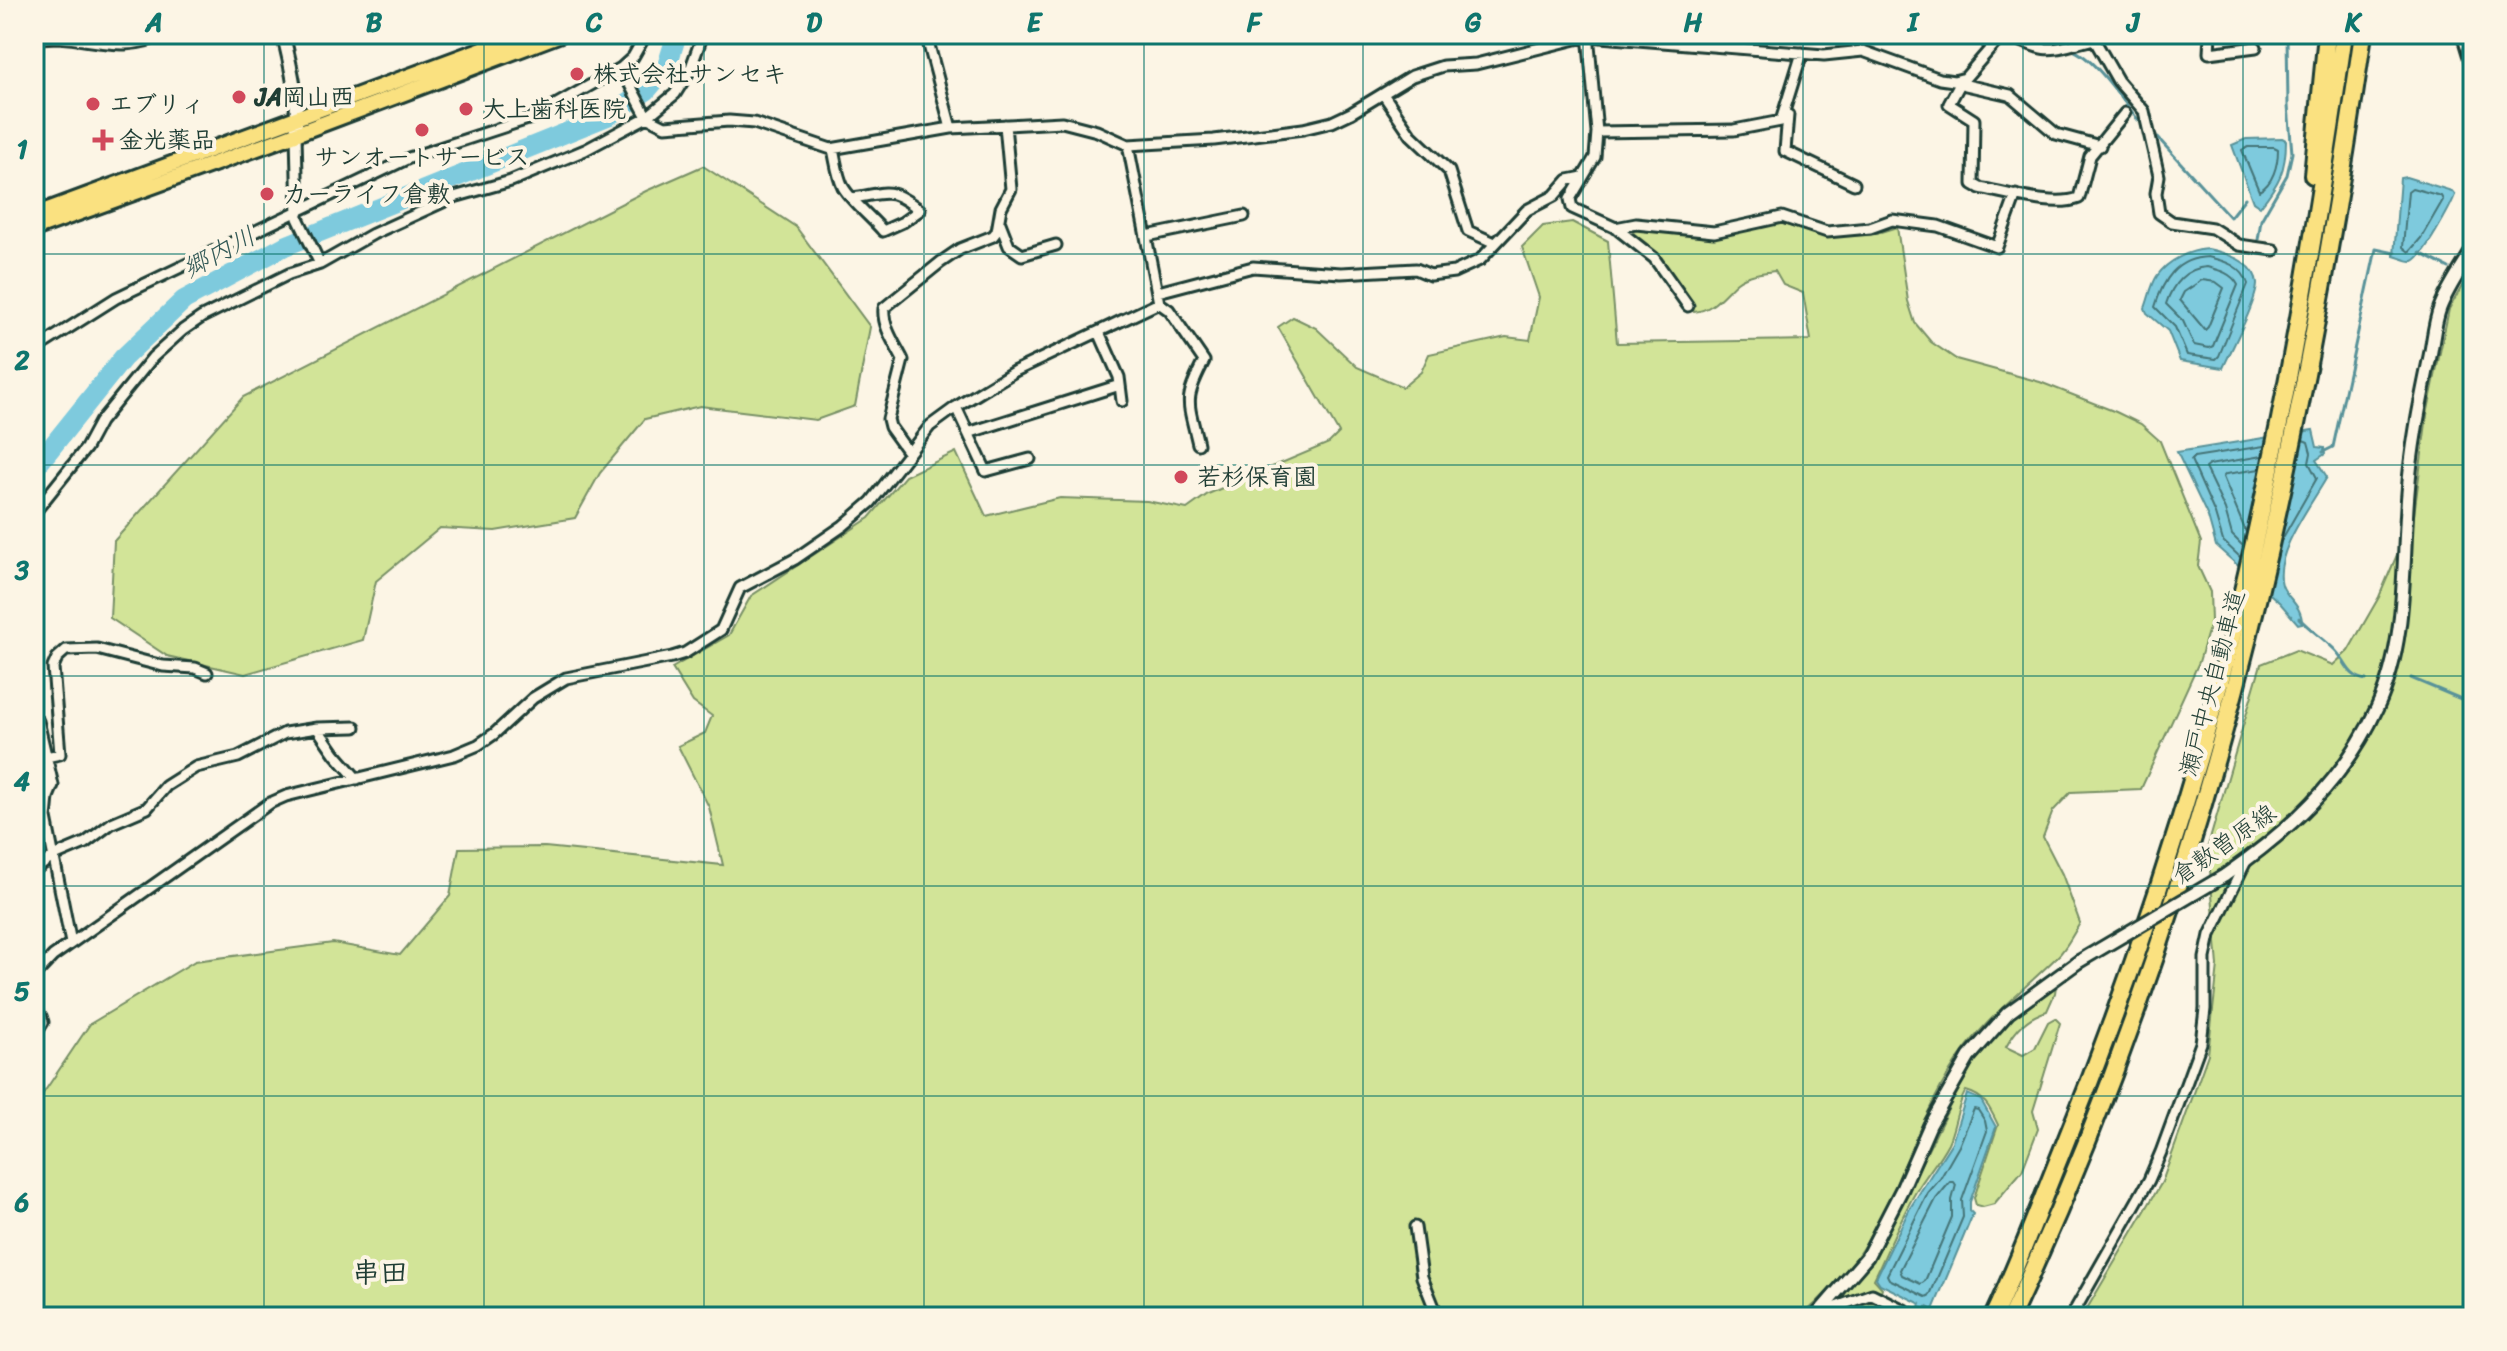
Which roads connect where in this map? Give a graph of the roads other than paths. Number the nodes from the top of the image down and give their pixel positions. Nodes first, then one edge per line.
1 (163, 34) edge
2 (283, 34) edge
3 (523, 34) edge
4 (561, 34) edge
5 (646, 34) edge
6 (703, 34) edge
7 (926, 34) edge
8 (2004, 34) edge
9 (2210, 34) edge
10 (2327, 34) edge
11 (2344, 34) edge
12 (2363, 34) edge
13 (2463, 34) edge
14 (1588, 35) edge
15 (2094, 35) edge
16 (34, 39) edge
17 (2256, 47) dead end
18 (1802, 53) junction
19 (484, 56) junction
20 (2473, 67) edge
21 (621, 68) junction
22 (1960, 82) junction
23 (1383, 94) junction
24 (1786, 111) junction
25 (2125, 113) dead end
26 (647, 116) junction
27 (1005, 125) junction
28 (297, 126) junction
29 (951, 128) junction
30 (1597, 132) junction
31 (1128, 145) junction
32 (2100, 146) junction
33 (833, 149) junction
34 (1583, 177) junction
35 (1854, 184) dead end
36 (2016, 195) junction
37 (852, 198) junction
38 (34, 215) edge
39 (298, 215) junction
40 (1244, 216) dead end
41 (999, 221) junction
42 (1615, 228) junction
43 (34, 229) edge
44 (1147, 236) junction
45 (1495, 243) junction
46 (1056, 245) dead end
47 (2473, 249) edge
48 (2274, 250) dead end
49 (319, 262) junction
50 (1159, 298) junction
51 (1688, 306) dead end
52 (2301, 308) junction
53 (1099, 332) junction
54 (34, 350) edge
55 (1120, 385) junction
56 (1122, 401) dead end
57 (956, 407) junction
58 (968, 433) junction
59 (1198, 444) dead end
60 (908, 452) junction
61 (1030, 459) dead end
62 (34, 513) edge
63 (207, 673) dead end
64 (34, 718) edge
65 (355, 727) dead end
66 (317, 728) junction
67 (34, 747) edge
68 (46, 757) junction
69 (357, 779) junction
70 (48, 797) junction
71 (54, 856) junction
72 (2246, 861) junction
73 (34, 870) edge
74 (71, 943) junction
75 (34, 976) edge
76 (34, 1011) edge
77 (34, 1037) edge
78 (1415, 1227) dead end
79 (1818, 1314) edge
80 (1998, 1315) edge
81 (1438, 1317) edge
82 (1717, 1317) edge
83 (1755, 1317) edge
84 (1918, 1317) edge
85 (2071, 1317) edge

1 - 16 street
2 - 28 street
3 - 19 main road
4 - 19 main road
5 - 21 street
6 - 26 street
7 - 29 street
8 - 15 street
8 - 22 street
9 - 17 street
10 - 52 highway
11 - 52 highway, 瀬戸中央自動車道
12 - 80 highway, 瀬戸中央自動車道
13 - 20 street
14 - 18 street
14 - 23 street
14 - 30 street
15 - 48 street
18 - 22 street
18 - 24 street
19 - 28 main road
21 - 26 street
21 - 39 street
22 - 32 street
22 - 36 street
23 - 31 street
23 - 45 street
24 - 30 street
24 - 35 street
25 - 32 street
26 - 33 street
26 - 49 street
27 - 29 street
27 - 31 street
27 - 41 street
28 - 38 main road
28 - 39 street
28 - 43 main road
29 - 33 street
30 - 34 street
31 - 44 street
32 - 36 street
33 - 37 street
34 - 42 street
34 - 45 street
36 - 42 street
37 - 37 street
39 - 49 street
39 - 54 street
40 - 44 street
41 - 46 street
41 - 60 street
42 - 51 street
44 - 50 street
45 - 50 street
47 - 72 street, 倉敷曽原線
49 - 62 street
50 - 53 street
50 - 59 street
52 - 80 highway, 瀬戸中央自動車道
53 - 55 street
53 - 57 street
55 - 56 street
55 - 58 street
57 - 58 street
57 - 60 street
58 - 61 street
60 - 69 street
63 - 68 street
64 - 68 street
65 - 66 street
66 - 69 street
66 - 71 street
67 - 70 street
68 - 70 street
69 - 74 street
70 - 71 street
71 - 73 street
71 - 74 street
72 - 79 street, 倉敷曽原線, bridge
72 - 85 street
74 - 75 street
76 - 77 street
78 - 81 street
79 - 84 street
82 - 83 street

